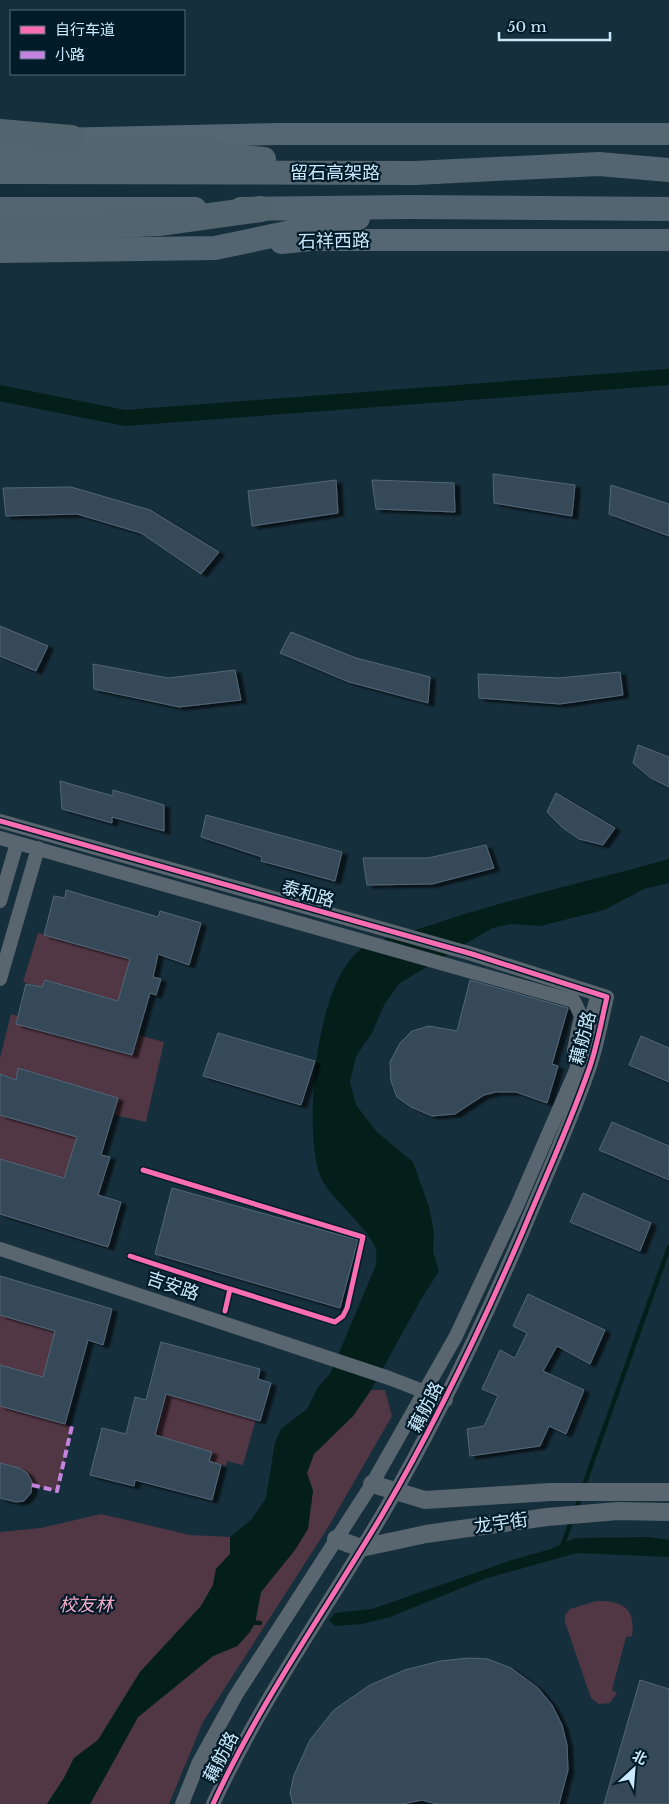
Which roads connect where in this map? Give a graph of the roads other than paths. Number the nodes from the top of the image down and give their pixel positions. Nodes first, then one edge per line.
1 (0, 132) edge
2 (669, 134) edge
3 (71, 138) junction
4 (0, 140) edge
5 (0, 154) edge
6 (669, 158) edge
7 (599, 164) junction
8 (669, 170) edge
9 (0, 172) edge
10 (415, 173) junction
11 (409, 207) junction
12 (0, 209) edge
13 (261, 209) junction
14 (669, 209) edge
15 (629, 210) junction
16 (669, 214) edge
17 (0, 230) edge
18 (669, 240) edge
19 (215, 248) junction
20 (0, 250) edge
21 (0, 821) edge
22 (0, 838) edge
23 (17, 842) junction
24 (38, 848) junction
25 (0, 901) edge
26 (0, 979) edge
27 (603, 996) junction
28 (564, 1098) junction
29 (0, 1249) edge
30 (424, 1391) junction
31 (446, 1400) junction
32 (372, 1484) junction
33 (395, 1491) junction
34 (669, 1492) edge
35 (669, 1512) edge
36 (336, 1539) junction
37 (361, 1548) junction
38 (182, 1804) edge
39 (213, 1804) edge

1 - 3 highway
2 - 3 main road
3 - 4 main road
5 - 10 highway
6 - 7 main road
7 - 8 highway, 留石高架路
7 - 10 highway, 留石高架路
9 - 10 highway, 留石高架路
11 - 13 highway, 留石高架路
11 - 15 highway, 留石高架路
11 - 19 highway
12 - 13 highway, 留石高架路
13 - 17 highway
14 - 15 highway, 留石高架路
15 - 16 main road
18 - 19 main road, 石祥西路
19 - 20 highway, 石祥西路
21 - 27 street, 泰和路
22 - 23 street, 泰和路
23 - 24 street, 泰和路
23 - 25 street
24 - 26 street
24 - 28 street, 泰和路
27 - 28 street, 藕舫路
27 - 31 street, 藕舫路
28 - 30 street, 藕舫路
29 - 30 street, 吉安路
30 - 31 street, 吉安路
30 - 32 street, 藕舫路
31 - 33 street, 藕舫路
32 - 33 street, 龙宇街
32 - 36 street, 藕舫路
33 - 34 street, 龙宇街
33 - 37 street, 藕舫路
35 - 37 street, 龙宇街
36 - 37 street
36 - 38 street, 藕舫路
37 - 39 street, 藕舫路

